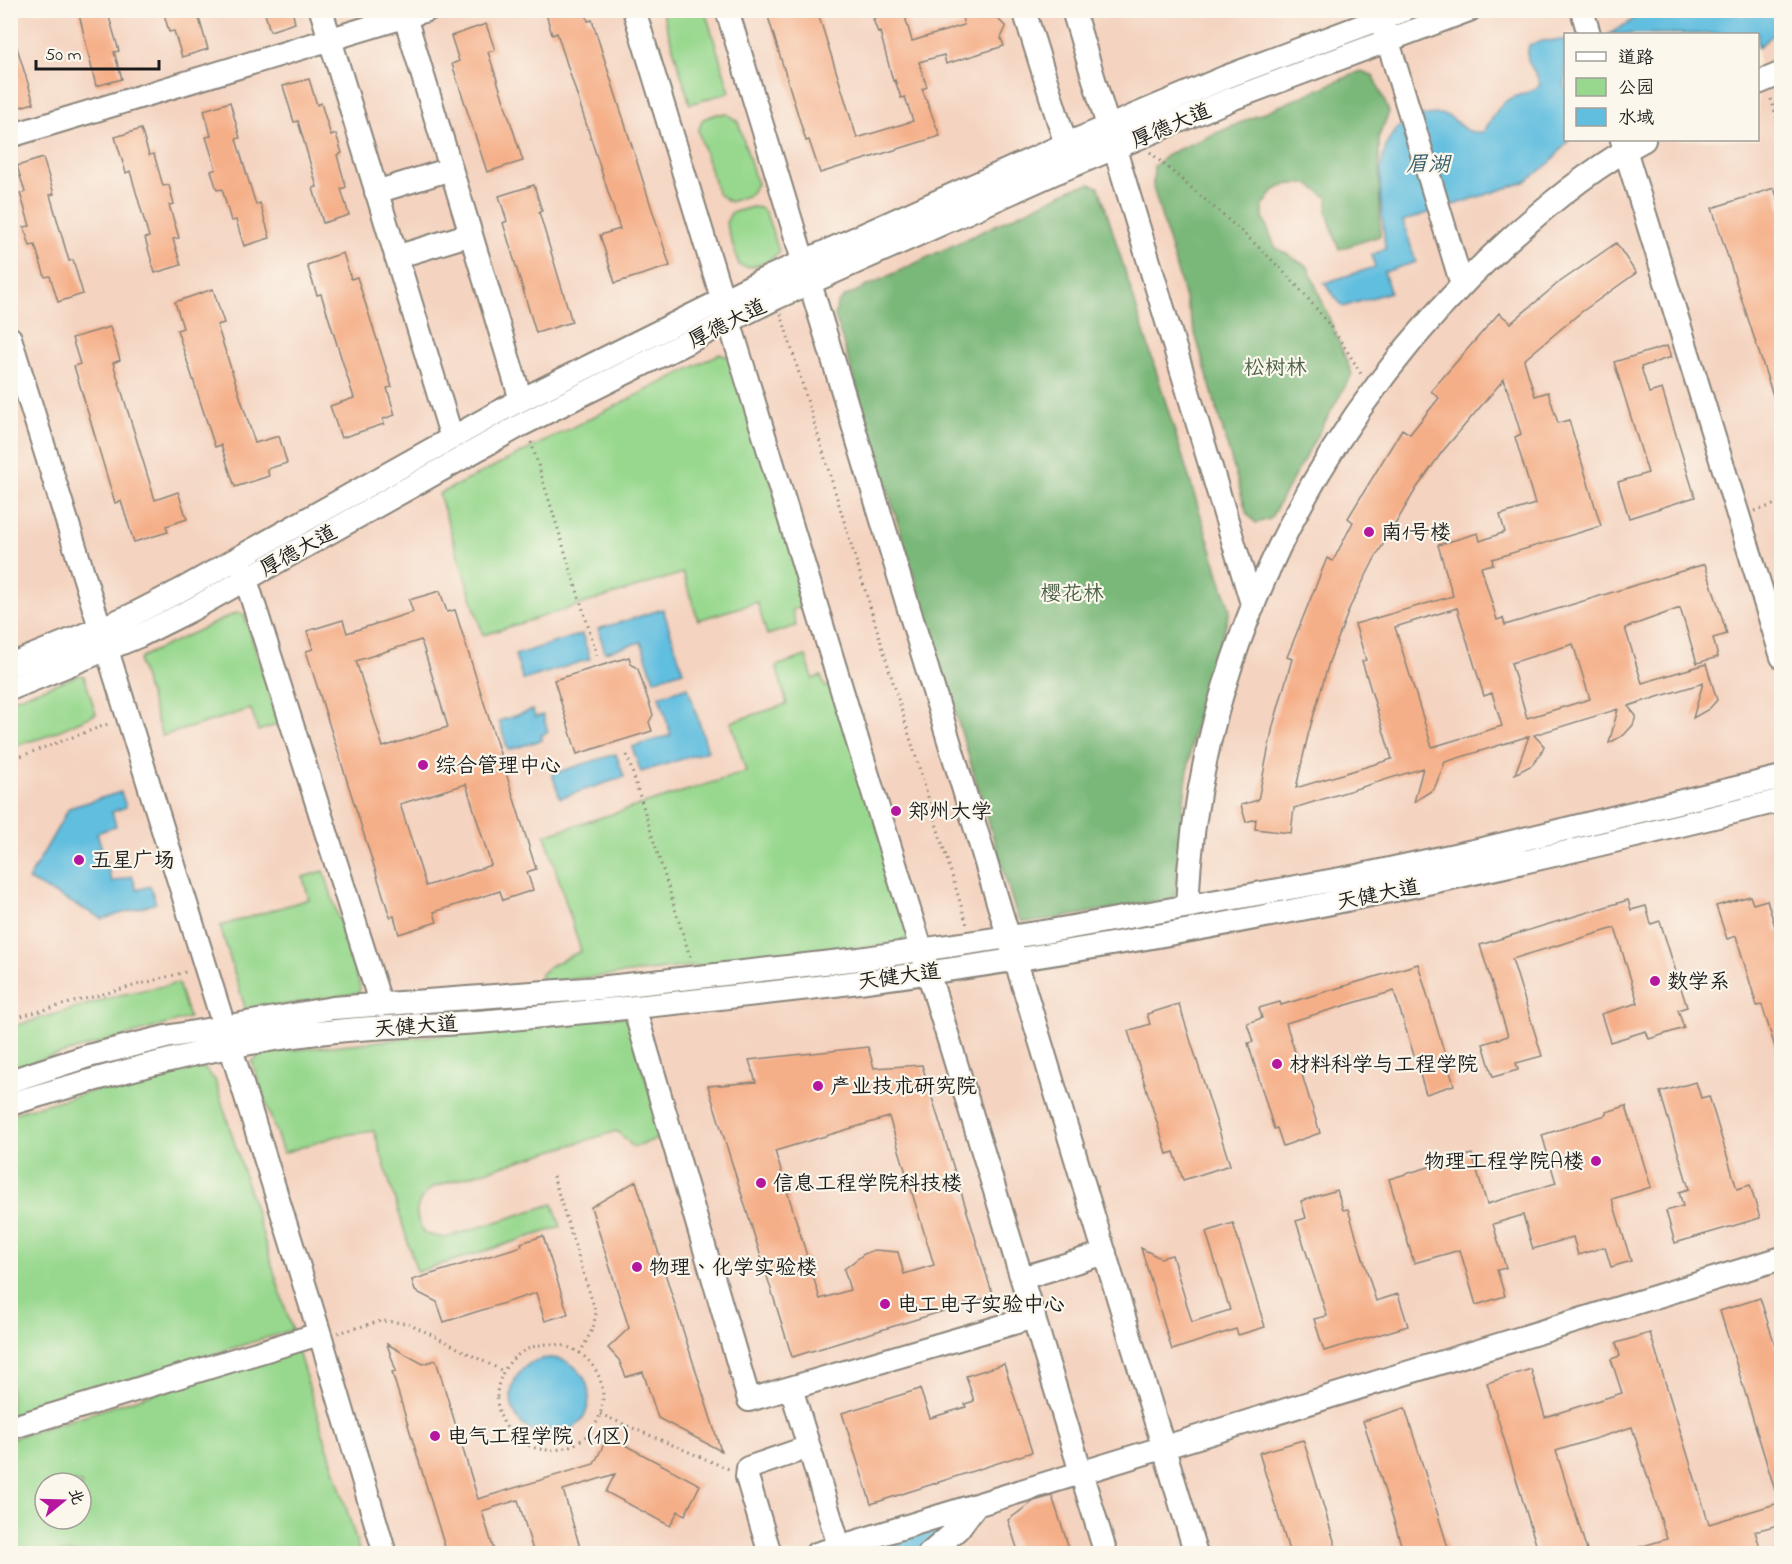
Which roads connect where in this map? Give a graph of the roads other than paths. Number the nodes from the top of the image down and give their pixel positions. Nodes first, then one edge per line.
1 (321, 10) edge
2 (427, 10) edge
3 (634, 10) edge
4 (727, 10) edge
5 (1024, 10) edge
6 (1073, 10) edge
7 (1404, 10) edge
8 (1469, 10) edge
9 (404, 14) edge
10 (1382, 23) edge
11 (330, 40) junction
12 (10, 136) edge
13 (1119, 138) junction
14 (1630, 143) edge
15 (1069, 155) junction
16 (451, 169) junction
17 (376, 192) junction
18 (471, 234) junction
19 (396, 257) junction
20 (807, 273) junction
21 (1462, 285) junction
22 (723, 300) junction
23 (729, 322) junction
24 (10, 338) edge
25 (521, 400) junction
26 (452, 438) junction
27 (239, 557) junction
28 (246, 579) junction
29 (1253, 607) junction
30 (103, 639) junction
31 (1782, 657) edge
32 (10, 665) edge
33 (10, 689) edge
34 (1782, 777) edge
35 (1782, 800) edge
36 (1187, 906) junction
37 (1008, 937) junction
38 (921, 950) junction
39 (1015, 959) junction
40 (928, 972) junction
41 (381, 1005) junction
42 (634, 1007) junction
43 (223, 1026) junction
44 (230, 1047) junction
45 (10, 1081) edge
46 (10, 1104) edge
47 (1105, 1253) junction
48 (1782, 1258) edge
49 (1022, 1278) junction
50 (1034, 1317) junction
51 (320, 1336) junction
52 (790, 1388) junction
53 (10, 1428) edge
54 (1164, 1447) junction
55 (808, 1448) junction
56 (1081, 1472) junction
57 (976, 1504) junction
58 (839, 1546) junction
59 (385, 1554) edge
60 (770, 1554) edge
61 (816, 1554) edge
62 (930, 1554) edge
63 (1106, 1554) edge
64 (1196, 1554) edge

1 - 11 lane
2 - 9 lane
3 - 22 lane
4 - 20 lane
5 - 15 lane
6 - 13 lane
7 - 10 lane, 厚德大道
8 - 10 lane, 厚德大道
9 - 11 lane
9 - 16 lane
10 - 13 lane, 厚德大道
10 - 21 lane
11 - 12 lane
11 - 17 lane
13 - 15 lane, 厚德大道
13 - 29 lane
14 - 21 lane
14 - 31 lane
15 - 20 lane, 厚德大道
16 - 17 lane
16 - 18 lane
17 - 19 lane
18 - 19 lane
18 - 25 lane
19 - 26 lane
20 - 22 lane, 厚德大道
20 - 23 lane, 厚德大道
20 - 37 lane
21 - 29 lane
22 - 23 lane
22 - 25 lane, 厚德大道
23 - 28 lane, 厚德大道
23 - 38 lane
24 - 30 lane
25 - 26 lane, 厚德大道
26 - 27 lane, 厚德大道
27 - 28 lane
27 - 30 lane, 厚德大道
28 - 30 lane, 厚德大道
28 - 41 lane
29 - 36 lane
30 - 32 lane, 厚德大道
30 - 33 lane, 厚德大道
30 - 43 lane
34 - 36 lane, 天健大道
35 - 39 lane, 天健大道
36 - 37 lane, 天健大道
37 - 38 lane, 天健大道
37 - 39 lane
38 - 40 lane
38 - 41 lane, 天健大道
39 - 40 lane, 天健大道
39 - 47 lane
40 - 42 lane, 天健大道
40 - 49 lane
41 - 43 lane, 天健大道
42 - 44 lane, 天健大道
42 - 52 lane
43 - 44 lane
43 - 45 lane, 天健大道
44 - 46 lane, 天健大道
44 - 51 lane
47 - 49 lane
47 - 54 lane
48 - 54 lane
49 - 50 lane
50 - 52 lane
50 - 56 lane
51 - 53 lane
51 - 59 lane
52 - 55 lane
54 - 56 lane
54 - 64 lane
55 - 58 lane
55 - 60 lane
56 - 57 lane
56 - 63 lane
57 - 58 lane
57 - 62 lane
58 - 61 lane

